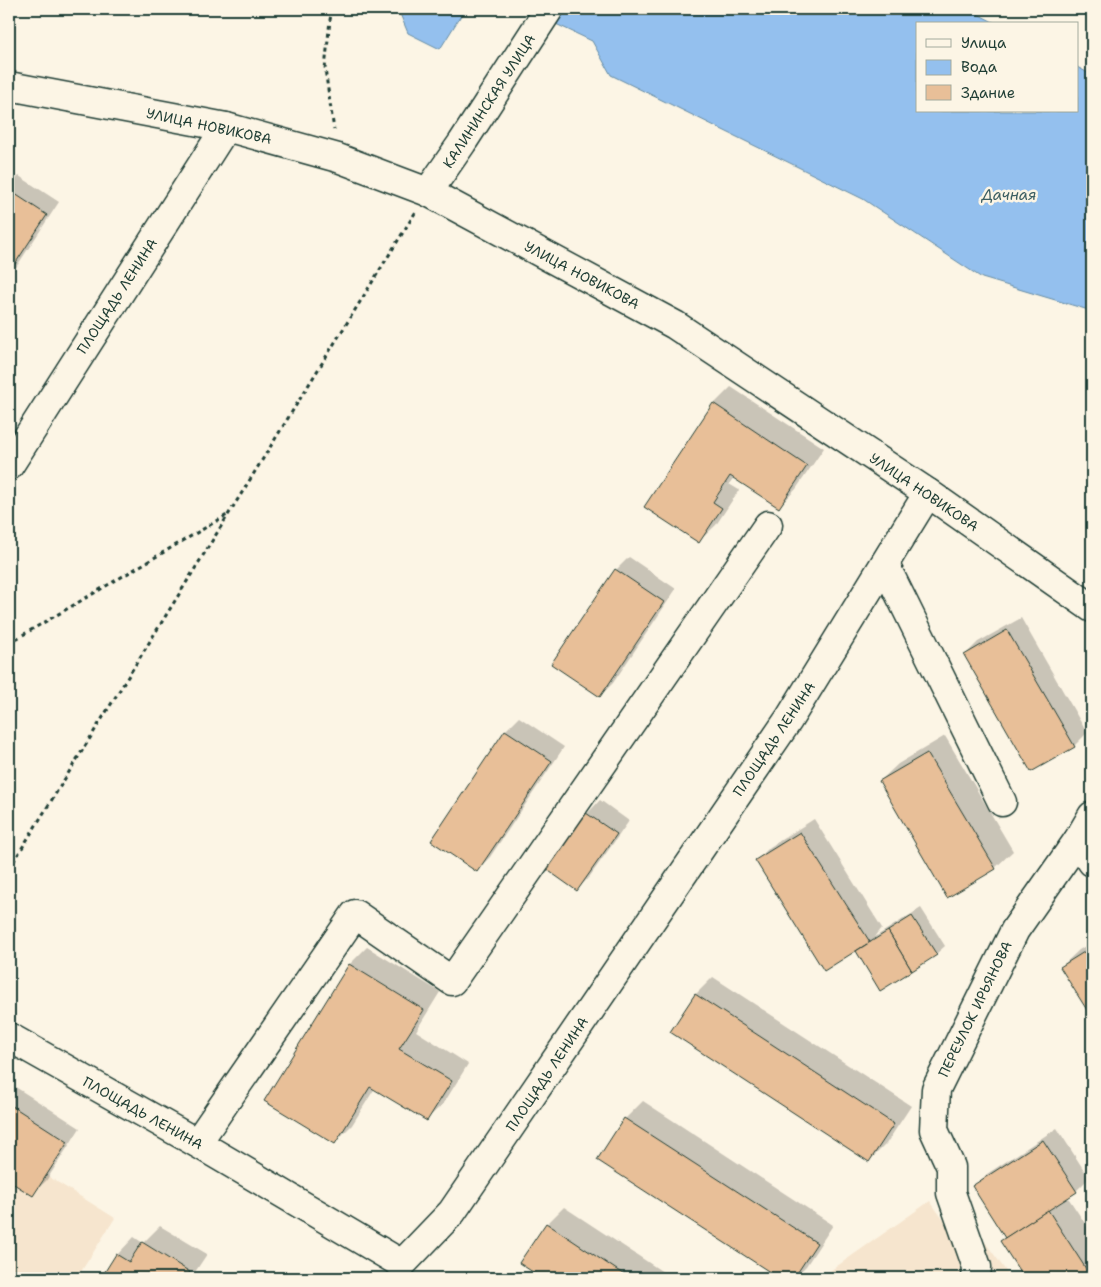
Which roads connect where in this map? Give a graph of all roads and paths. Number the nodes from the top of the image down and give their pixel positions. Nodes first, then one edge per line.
1 (332, 9) edge
2 (549, 9) edge
3 (9, 86) edge
4 (226, 127) junction
5 (338, 158) junction
6 (428, 192) junction
7 (9, 466) edge
8 (928, 493) junction
9 (227, 515) junction
10 (768, 525) dead end
11 (885, 565) junction
12 (1092, 608) edge
13 (9, 643) edge
14 (1002, 802) dead end
15 (1092, 816) edge
16 (1085, 851) edge
17 (9, 869) edge
18 (9, 1037) edge
19 (197, 1143) junction
20 (404, 1271) edge
21 (976, 1278) edge

1 - 5 path
2 - 6 street, КАЛИНИНСКАЯ УЛИЦА
3 - 4 street, УЛИЦА НОВИКОВА
4 - 5 street, УЛИЦА НОВИКОВА
4 - 7 street, ПЛОЩАДЬ ЛЕНИНА
5 - 6 street, УЛИЦА НОВИКОВА
6 - 8 street, УЛИЦА НОВИКОВА
6 - 9 path
8 - 11 street, ПЛОЩАДЬ ЛЕНИНА
8 - 12 street, УЛИЦА НОВИКОВА
9 - 13 path
9 - 17 path
10 - 19 street
11 - 14 street
11 - 20 street, ПЛОЩАДЬ ЛЕНИНА
15 - 16 street, ПЕРЕУЛОК ИРЬЯНОВА
16 - 21 street, ПЕРЕУЛОК ИРЬЯНОВА
18 - 19 street, ПЛОЩАДЬ ЛЕНИНА
19 - 20 street, ПЛОЩАДЬ ЛЕНИНА

